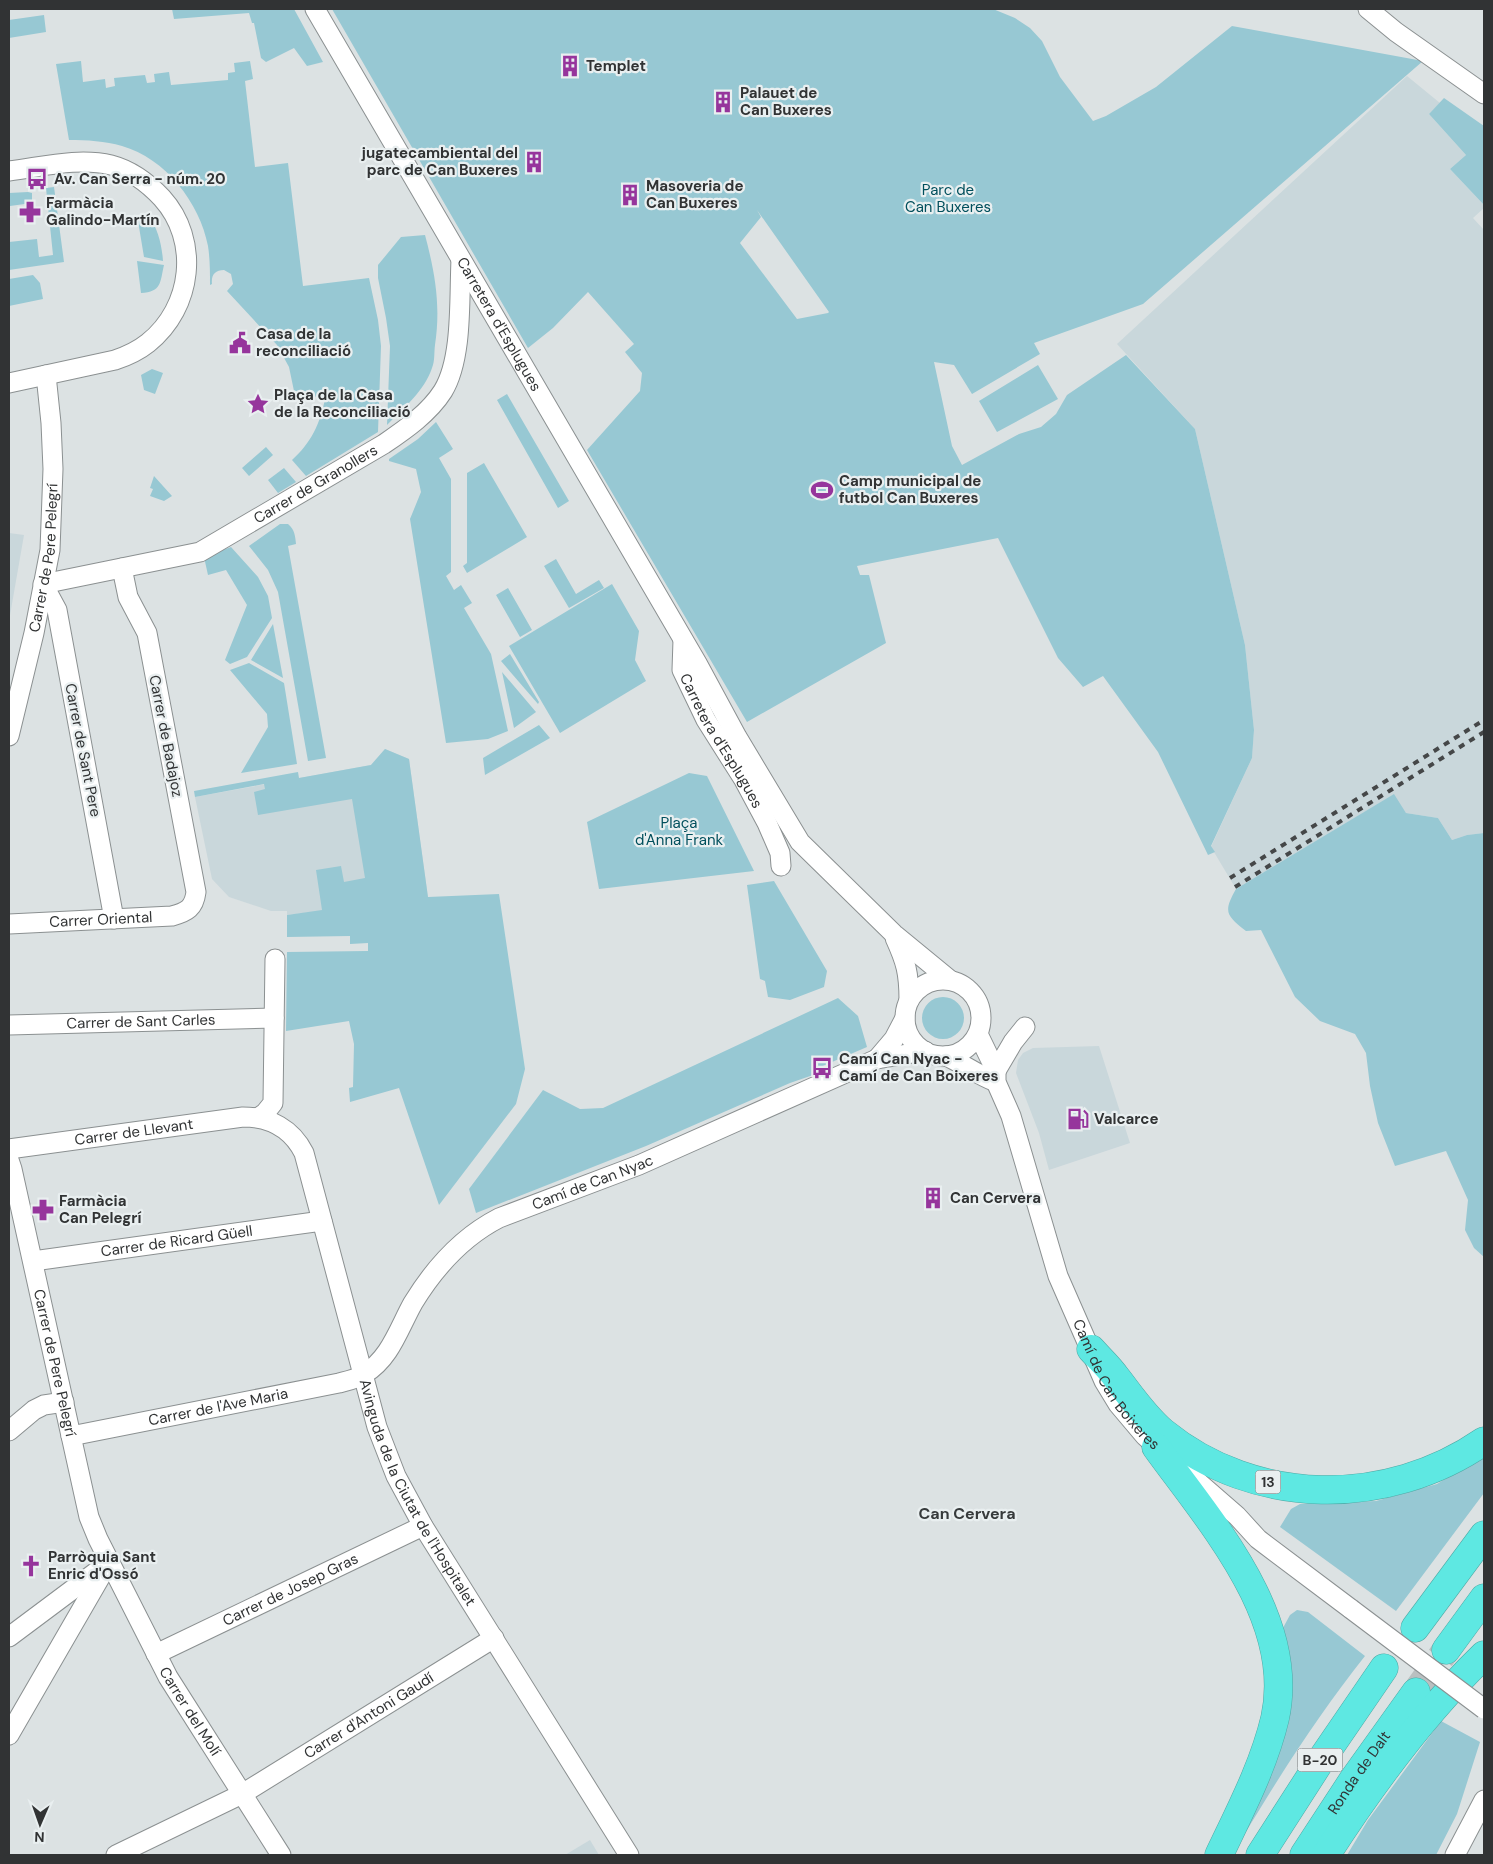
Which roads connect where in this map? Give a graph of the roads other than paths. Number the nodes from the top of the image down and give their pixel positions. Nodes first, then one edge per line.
1 (315, 9) edge
2 (1368, 9) edge
3 (1484, 94) edge
4 (9, 171) edge
5 (461, 260) junction
6 (46, 375) junction
7 (9, 382) edge
8 (122, 568) junction
9 (43, 584) junction
10 (9, 736) edge
11 (192, 908) joint
12 (114, 919) junction
13 (9, 924) edge
14 (894, 934) junction
15 (276, 959) dead end
16 (950, 980) junction
17 (907, 1009) junction
18 (274, 1018) junction
19 (9, 1025) edge
20 (1025, 1027) dead end
21 (978, 1034) junction
22 (925, 1051) junction
23 (946, 1056) junction
24 (877, 1059) junction
25 (996, 1076) junction
26 (259, 1117) junction
27 (9, 1149) edge
28 (9, 1160) edge
29 (13, 1196) edge
30 (322, 1221) junction
31 (32, 1261) junction
32 (1090, 1349) junction
33 (363, 1375) junction
34 (64, 1402) junction
35 (9, 1431) edge
36 (71, 1436) junction
37 (1484, 1441) edge
38 (1156, 1447) junction
39 (423, 1526) junction
40 (1484, 1535) edge
41 (110, 1562) junction
42 (1484, 1598) edge
43 (1415, 1628) dead end
44 (9, 1637) edge
45 (494, 1638) junction
46 (1446, 1650) tunnel mouth
47 (156, 1654) junction
48 (1484, 1655) edge
49 (1384, 1668) dead end
50 (1416, 1692) tunnel mouth
51 (1484, 1709) edge
52 (9, 1735) edge
53 (242, 1794) junction
54 (1484, 1800) edge
55 (116, 1855) edge
56 (281, 1855) edge
57 (629, 1855) edge
58 (1219, 1855) edge
59 (1260, 1855) edge
60 (1304, 1855) edge
61 (1326, 1855) edge
62 (1455, 1855) edge

1 - 5 street, Carretera d'Esplugues
2 - 3 street
4 - 6 street
5 - 8 street, Carrer de Granollers
5 - 14 street, Carretera d'Esplugues
6 - 7 street
6 - 9 street, Carrer de Pere Pelegrí
8 - 9 street, Carrer de Granollers
8 - 11 street, Carrer de Badajoz
9 - 10 street, Carrer de Pere Pelegrí
9 - 12 street, Carrer de Sant Pere
11 - 12 street, Carrer Oriental
12 - 13 street, Carrer Oriental
14 - 16 street, Carretera d'Esplugues
14 - 17 street, Carretera d'Esplugues
15 - 18 street
16 - 17 street
16 - 21 street
17 - 22 street
17 - 24 street, Camí de Can Nyac
18 - 19 street, Carrer de Sant Carles
18 - 26 street
20 - 25 street
21 - 23 street
21 - 25 street, Camí de Can Boixeres
22 - 23 street
22 - 24 street, Camí de Can Nyac
23 - 25 street
24 - 33 street, Camí de Can Nyac
25 - 32 street, Camí de Can Boixeres
26 - 27 street, Carrer de Llevant
26 - 30 street, Avinguda de la Ciutat de l'Hospitalet
28 - 29 street, Carrer de Pere Pelegrí
29 - 31 street, Carrer de Pere Pelegrí
30 - 31 street, Carrer de Ricard Güell
30 - 33 street, Avinguda de la Ciutat de l'Hospitalet
31 - 34 street, Carrer de Pere Pelegrí
32 - 37 highway, 13
32 - 38 street, Camí de Can Boixeres
33 - 36 street, Carrer de l'Ave Maria
33 - 39 street, Avinguda de la Ciutat de l'Hospitalet
34 - 35 street
34 - 36 street, Carrer de Pere Pelegrí
36 - 41 street, Carrer de Pere Pelegrí
38 - 51 street, Camí de Can Boixeres, bridge
38 - 58 highway
39 - 45 street, Avinguda de la Ciutat de l'Hospitalet
39 - 47 street, Carrer de Josep Gras
40 - 43 highway
41 - 44 street
41 - 47 street, Carrer del Molí
41 - 52 street
42 - 46 highway
45 - 53 street, Carrer d'Antoni Gaudí
45 - 57 street, Avinguda de la Ciutat de l'Hospitalet
47 - 53 street, Carrer del Molí
48 - 61 highway
49 - 59 highway, B-20
50 - 60 highway, Ronda de Dalt / B-20
53 - 55 street, Carrer d'Antoni Gaudí
53 - 56 street, Carrer del Molí
54 - 62 street

